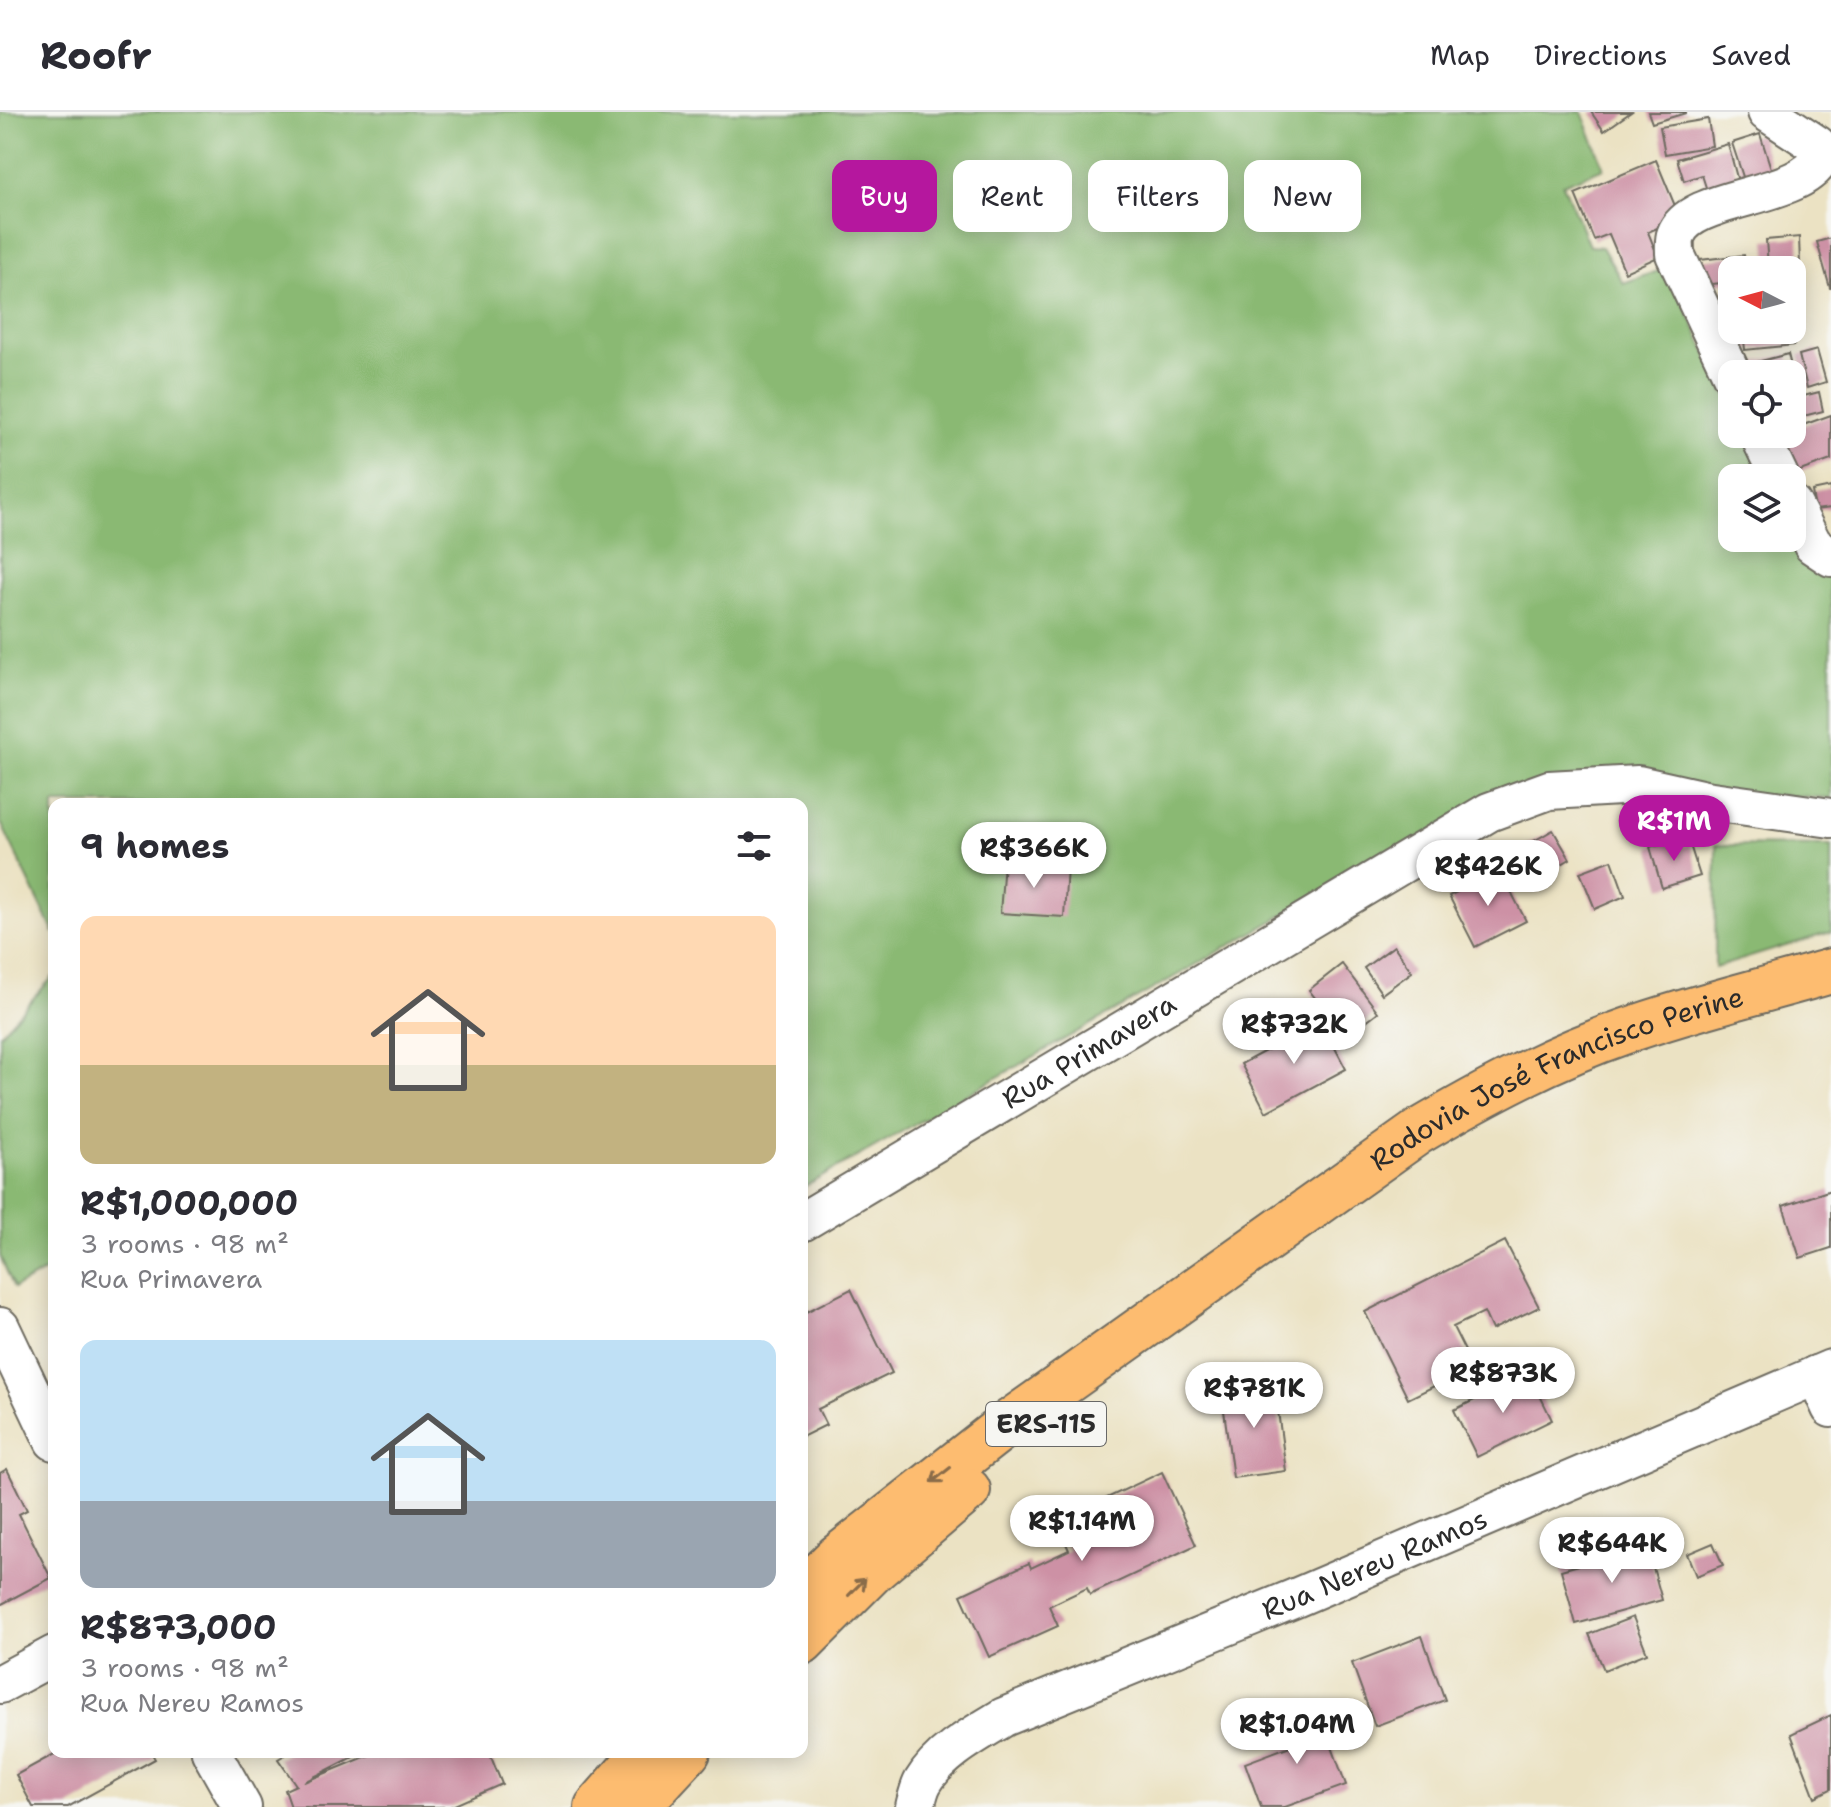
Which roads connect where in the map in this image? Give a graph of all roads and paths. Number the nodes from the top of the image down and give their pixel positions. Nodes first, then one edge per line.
1 (1767, 112) edge
2 (1725, 360) edge
3 (1806, 531) edge
4 (1831, 557) edge
5 (1831, 818) edge
6 (1831, 971) edge
7 (1300, 1217) junction
8 (808, 1218) edge
9 (0, 1327) edge
10 (1826, 1384) edge
11 (48, 1428) edge
12 (808, 1585) edge
13 (808, 1636) edge
14 (48, 1658) edge
15 (0, 1684) edge
16 (214, 1758) edge
17 (640, 1758) edge
18 (682, 1758) edge
19 (242, 1807) edge
20 (597, 1807) edge
21 (637, 1807) edge
22 (915, 1807) edge

1 - 2 street
3 - 4 street
5 - 8 street, Rua Primavera
6 - 7 main road, Rodovia José Francisco Perine / ERS-115
7 -> 12 main road, Rodovia José Francisco Perine / ERS-115
13 -> 7 main road, Rodovia José Francisco Perine / ERS-115
9 - 11 street
10 - 22 street, Rua Nereu Ramos
14 - 15 street
16 - 19 street
17 - 20 main road
18 - 21 main road

